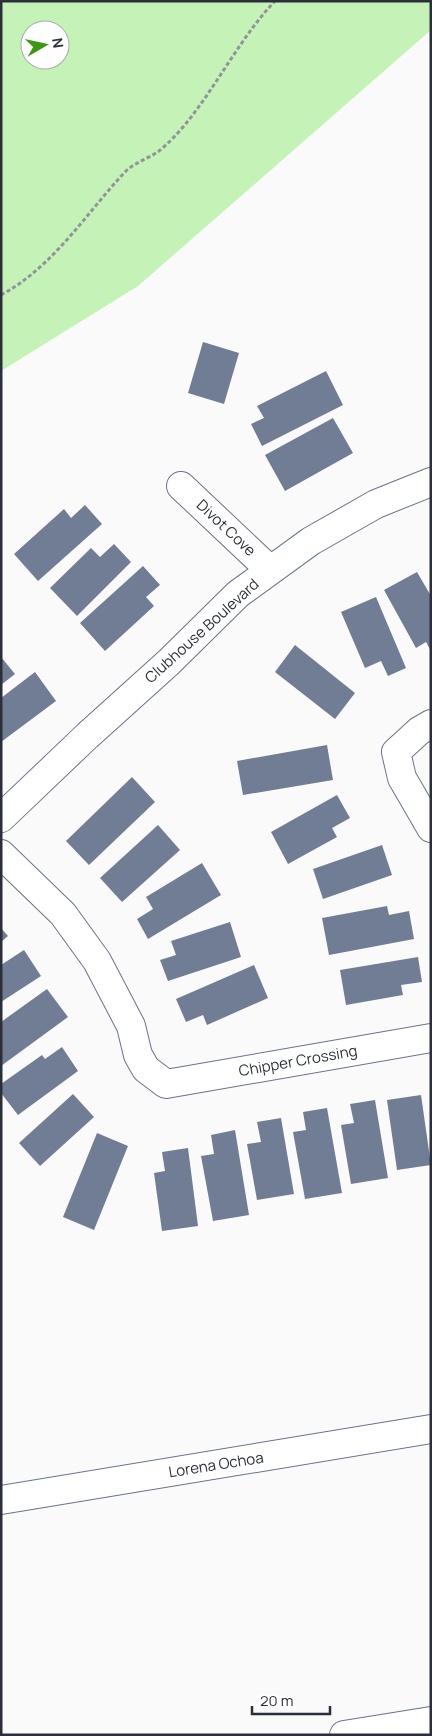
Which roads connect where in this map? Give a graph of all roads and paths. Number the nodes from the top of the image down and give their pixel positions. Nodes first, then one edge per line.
1 (275, 1) edge
2 (1, 295) edge
3 (431, 482) edge
4 (181, 486) dead end
5 (270, 570) junction
6 (431, 724) edge
7 (1, 818) edge
8 (431, 828) edge
9 (1, 854) edge
10 (431, 1038) edge
11 (431, 1429) edge
12 (1, 1500) edge
13 (431, 1721) edge
14 (344, 1735) edge

1 - 2 path
3 - 5 street, Clubhouse Boulevard
4 - 5 street, Divot Cove
5 - 7 street, Clubhouse Boulevard
6 - 8 street
9 - 10 street, Chipper Crossing
11 - 12 street, Lorena Ochoa
13 - 14 street

